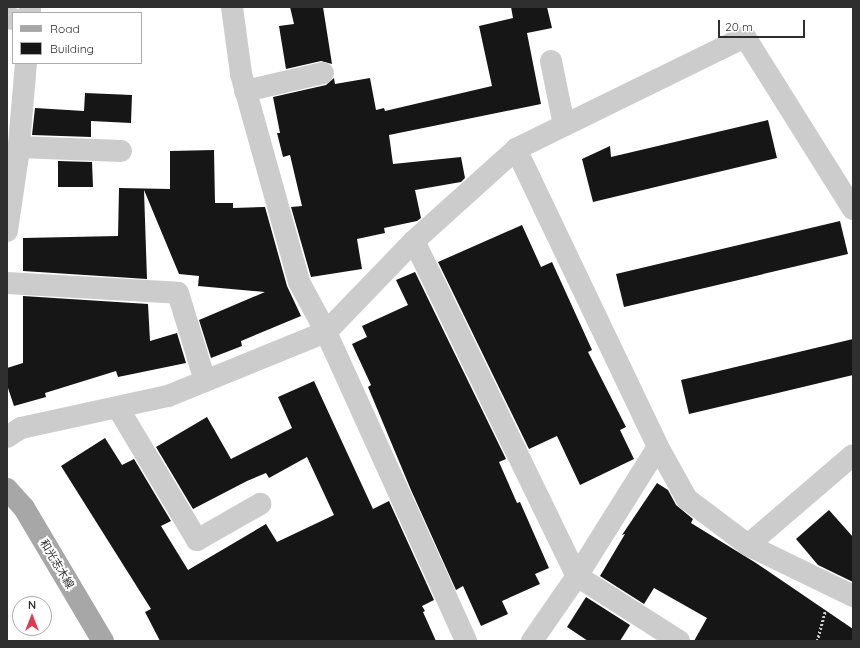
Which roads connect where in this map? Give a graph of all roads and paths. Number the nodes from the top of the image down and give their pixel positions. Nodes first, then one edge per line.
1 (232, 7) edge
2 (551, 61) dead end
3 (26, 64) edge
4 (323, 73) dead end
5 (245, 91) junction
6 (564, 125) junction
7 (19, 147) junction
8 (516, 149) junction
9 (121, 151) dead end
10 (853, 209) edge
11 (7, 231) edge
12 (414, 241) junction
13 (7, 282) edge
14 (326, 332) junction
15 (205, 381) junction
16 (118, 408) junction
17 (7, 437) edge
18 (658, 447) junction
19 (853, 454) edge
20 (7, 489) edge
21 (260, 504) dead end
22 (748, 545) junction
23 (577, 576) junction
24 (832, 587) junction
25 (853, 596) edge
26 (103, 641) edge
27 (466, 641) edge
28 (532, 641) edge
29 (679, 641) edge
30 (817, 641) edge

1 - 5 street
2 - 6 street
3 - 7 street
4 - 5 street
5 - 14 street
6 - 8 street
6 - 10 street
7 - 9 street
7 - 11 street
8 - 12 street
8 - 18 street
12 - 14 street
12 - 23 street
13 - 15 street
14 - 15 street
14 - 27 street
15 - 16 street
16 - 17 street
16 - 21 street
18 - 22 street
18 - 23 street
19 - 22 street
20 - 26 main road, 和光志木線
22 - 24 street
23 - 28 street
23 - 29 street
24 - 25 street
24 - 30 path

